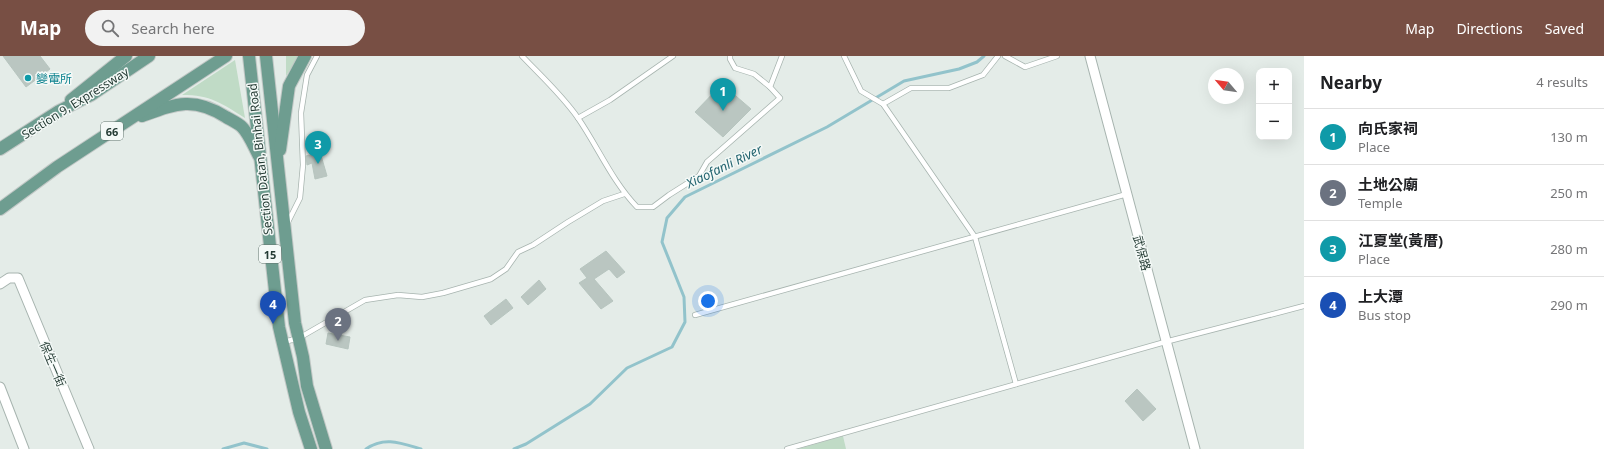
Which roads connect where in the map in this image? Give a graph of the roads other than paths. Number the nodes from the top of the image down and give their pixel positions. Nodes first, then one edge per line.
1 (126, 56) edge
2 (149, 56) edge
3 (226, 56) edge
4 (249, 56) edge
5 (266, 56) edge
6 (305, 56) edge
7 (317, 56) edge
8 (522, 56) edge
9 (672, 56) edge
10 (730, 56) edge
11 (782, 56) edge
12 (844, 56) edge
13 (998, 56) edge
14 (1005, 56) edge
15 (1057, 56) edge
16 (1090, 56) edge
17 (770, 87) junction
18 (883, 104) junction
19 (59, 111) junction
20 (578, 118) junction
21 (125, 122) junction
22 (0, 149) edge
23 (261, 159) junction
24 (277, 165) junction
25 (624, 194) junction
26 (1127, 194) junction
27 (0, 209) edge
28 (285, 230) junction
29 (975, 237) junction
30 (0, 284) edge
31 (1304, 306) edge
32 (695, 315) dead end
33 (299, 338) junction
34 (1165, 342) junction
35 (282, 343) junction
36 (1016, 384) junction
37 (0, 387) edge
38 (24, 449) edge
39 (89, 449) edge
40 (311, 449) edge
41 (326, 449) edge
42 (787, 449) edge
43 (1195, 449) edge

1 - 19 main road
2 - 19 main road, Section 9, Expressway
3 - 21 main road, 66
4 - 23 main road, Section Datan, Binhai Road / 15
5 - 24 main road, Section Datan, Binhai Road / 15
6 - 24 main road
7 - 28 lane
8 - 20 lane
9 - 20 lane
10 - 17 lane
11 - 17 lane
12 - 18 lane
13 - 18 lane
14 - 15 lane
16 - 26 street, 武保路
17 - 25 lane
18 - 29 lane
19 - 22 main road, Section 9, Expressway
20 - 25 lane
21 - 23 main road
21 - 27 main road, 66
23 - 35 main road, Section Datan, Binhai Road / 15
24 - 28 main road, Section Datan, Binhai Road / 15
25 - 33 lane
26 - 29 lane
26 - 34 street, 武保路
28 - 33 main road, Section Datan, Binhai Road / 15
29 - 32 lane
29 - 36 lane
30 - 39 street, 保生一街
31 - 34 lane
33 - 35 lane
33 - 41 main road, Section Datan, Binhai Road / 15
34 - 36 lane
34 - 43 street, 武保路
35 - 40 main road, Section Datan, Binhai Road / 15
36 - 42 lane
37 - 38 street

